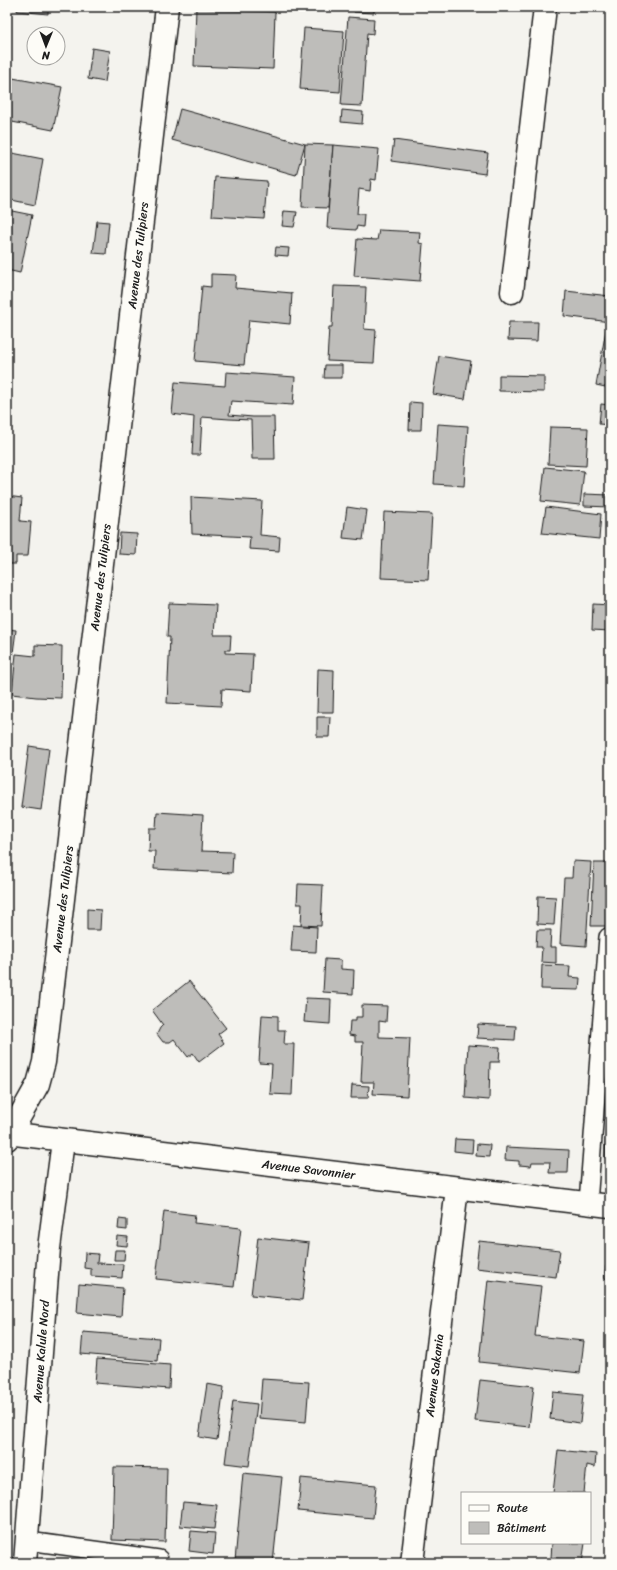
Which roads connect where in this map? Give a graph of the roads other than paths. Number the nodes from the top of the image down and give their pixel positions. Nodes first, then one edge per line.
1 (167, 7) edge
2 (545, 7) edge
3 (512, 292) dead end
4 (608, 937) dead end
5 (8, 1136) edge
6 (63, 1141) junction
7 (457, 1188) junction
8 (588, 1203) junction
9 (610, 1206) edge
10 (28, 1541) junction
11 (159, 1559) dead end
12 (25, 1563) edge
13 (412, 1563) edge

1 - 5 street, Avenue des Tulipiers
2 - 3 street
4 - 8 lane
5 - 6 street, Avenue Savonnier
6 - 7 street, Avenue Savonnier
6 - 10 street, Avenue Kalule Nord
7 - 8 street, Avenue Savonnier
7 - 13 street, Avenue Sakania
8 - 9 street, Avenue Savonnier
10 - 11 lane
10 - 12 street, Avenue Kalule Nord

